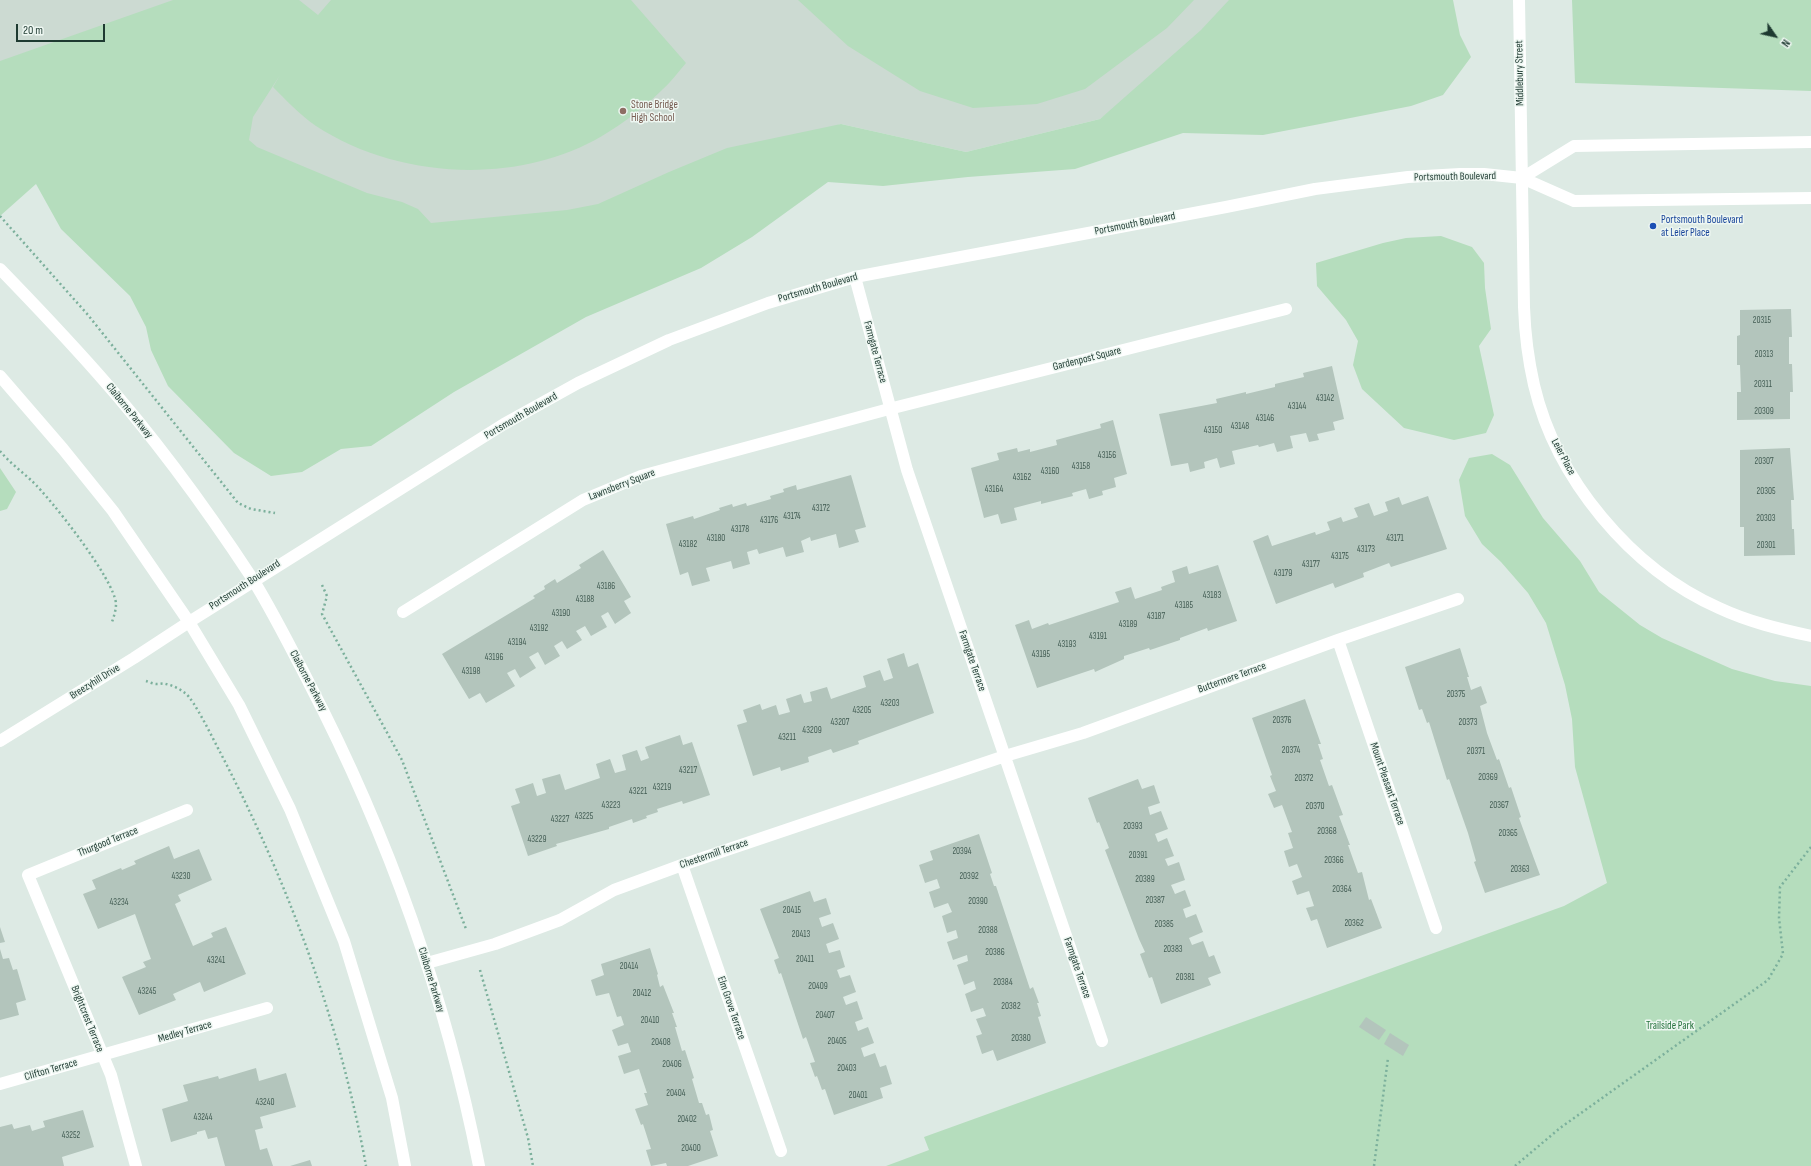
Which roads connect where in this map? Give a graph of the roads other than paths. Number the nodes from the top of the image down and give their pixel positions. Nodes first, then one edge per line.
1 (1519, 0) edge
2 (1811, 142) edge
3 (1522, 147) joint
4 (1522, 178) junction
5 (1811, 198) edge
6 (0, 269) edge
7 (855, 277) junction
8 (1286, 309) dead end
9 (0, 376) edge
10 (889, 409) junction
11 (253, 580) junction
12 (1458, 599) dead end
13 (403, 612) dead end
14 (189, 622) junction
15 (1811, 636) edge
16 (1338, 640) junction
17 (0, 741) edge
18 (1005, 756) junction
19 (187, 810) dead end
20 (682, 865) junction
21 (28, 874) joint
22 (1436, 928) dead end
23 (427, 963) junction
24 (267, 1008) dead end
25 (1102, 1041) dead end
26 (102, 1055) junction
27 (0, 1084) edge
28 (781, 1151) dead end
29 (136, 1166) edge
30 (405, 1166) edge
31 (479, 1166) edge

1 - 3 street, Middlebury Street
2 - 4 street
3 - 4 street, Leier Place
4 - 5 street, Portsmouth Boulevard
4 - 7 street, Portsmouth Boulevard
4 - 15 street, Leier Place
6 - 11 street, Claiborne Parkway
7 - 10 street, Farmgate Terrace
7 - 11 street, Portsmouth Boulevard
8 - 10 street, Gardenpost Square
9 - 14 street
10 - 13 street, Lawnsberry Square
10 - 18 street, Farmgate Terrace
11 - 14 street, Portsmouth Boulevard
11 - 23 street, Claiborne Parkway
12 - 16 street, Buttermere Terrace
14 - 17 street, Breezyhill Drive
14 - 30 street
16 - 18 street, Buttermere Terrace
16 - 22 street, Mount Pleasant Terrace
18 - 20 street, Chestermill Terrace
18 - 25 street, Farmgate Terrace
19 - 21 street, Thurgood Terrace
20 - 23 street, Chestermill Terrace
20 - 28 street, Elm Grove Terrace
21 - 26 street, Brightcrest Terrace
23 - 31 street, Claiborne Parkway
24 - 26 street, Medley Terrace
26 - 27 street, Clifton Terrace
26 - 29 street, Brightcrest Terrace

